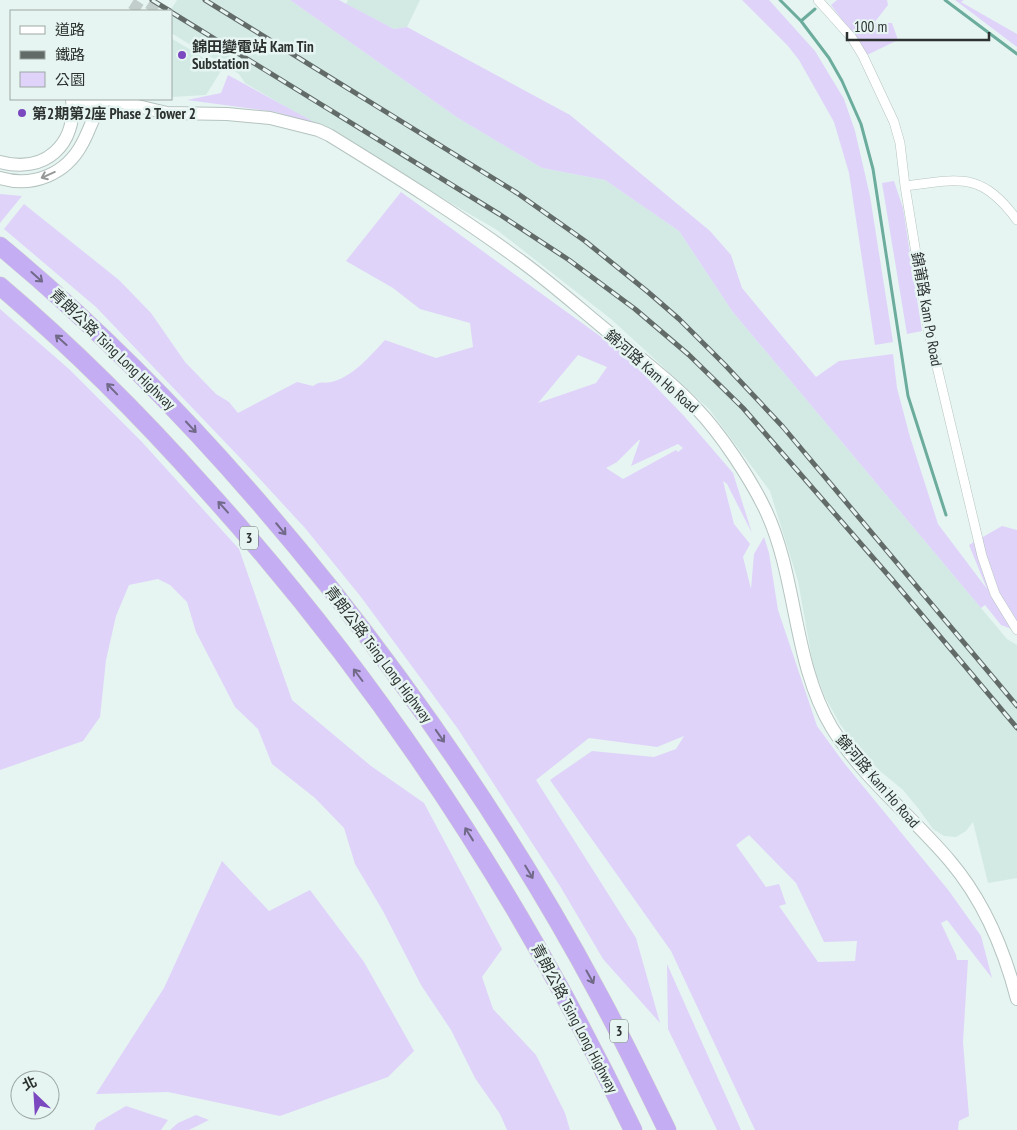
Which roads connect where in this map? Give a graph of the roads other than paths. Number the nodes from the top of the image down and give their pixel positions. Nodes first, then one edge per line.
1 (818, 0) edge
2 (73, 100) edge
3 (75, 100) edge
4 (106, 100) edge
5 (136, 102) edge
6 (0, 162) edge
7 (0, 178) edge
8 (905, 186) junction
9 (1017, 220) edge
10 (0, 246) edge
11 (0, 286) edge
12 (1017, 630) edge
13 (1017, 999) edge
14 (633, 1130) edge
15 (667, 1130) edge

1 - 8 street, 錦莆路 Kam Po Road
2 - 6 main road
3 - 4 main road, 錦河路 Kam Ho Road
4 - 5 main road, 錦河路 Kam Ho Road
4 -> 7 main road
5 - 13 main road, 錦河路 Kam Ho Road
8 - 9 street
8 - 12 street, 錦莆路 Kam Po Road
10 -> 15 highway, 青朗公路 Tsing Long Highway / 3
14 -> 11 highway, 青朗公路 Tsing Long Highway / 3

